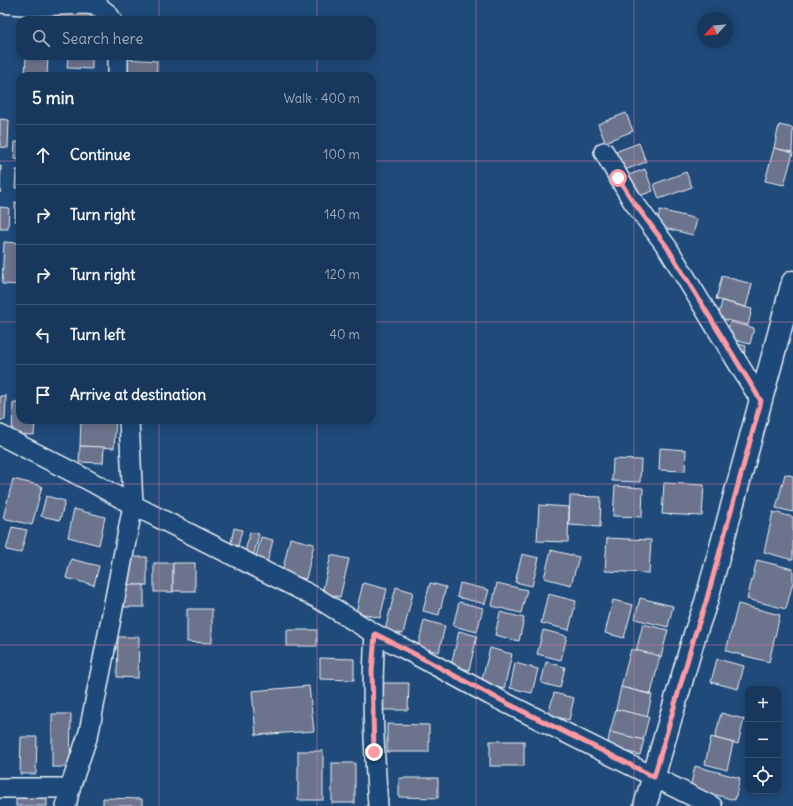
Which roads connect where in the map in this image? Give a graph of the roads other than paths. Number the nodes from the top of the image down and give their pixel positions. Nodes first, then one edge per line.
1 (0, 4) edge
2 (109, 16) edge
3 (118, 60) edge
4 (118, 72) edge
5 (604, 152) dead end
6 (793, 282) edge
7 (761, 401) junction
8 (129, 424) edge
9 (0, 435) edge
10 (133, 505) junction
11 (375, 634) junction
12 (654, 777) junction
13 (0, 788) edge
14 (68, 797) edge
15 (378, 806) edge
16 (645, 806) edge
17 (712, 806) edge

1 - 2 street
3 - 4 street
5 - 7 street
6 - 7 main road
7 - 12 main road
8 - 10 street
9 - 10 street
10 - 11 street
10 - 14 street
11 - 12 street
11 - 15 street
12 - 16 main road
12 - 17 street
13 - 14 street

